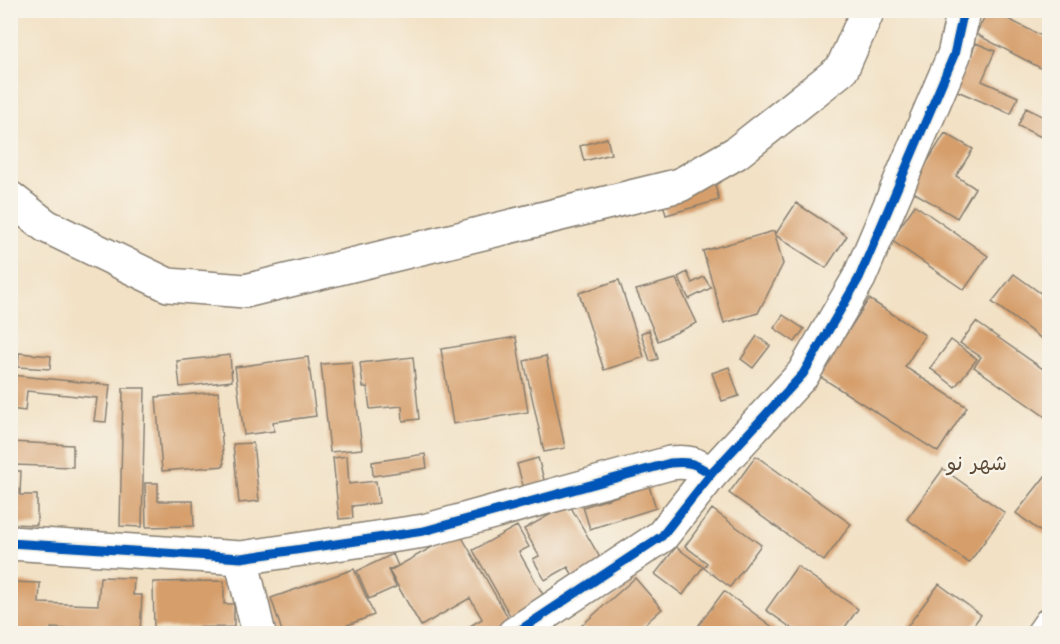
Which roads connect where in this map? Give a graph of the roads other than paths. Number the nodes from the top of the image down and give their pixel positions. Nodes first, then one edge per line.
1 (868, 10) edge
2 (964, 10) edge
3 (10, 198) edge
4 (711, 474) junction
5 (10, 543) edge
6 (241, 558) junction
7 (1050, 624) edge
8 (259, 633) edge
9 (514, 633) edge
10 (1043, 633) edge

1 - 3 street
2 - 4 street
4 - 6 street
4 - 9 street
5 - 6 street
6 - 8 street
7 - 10 street

